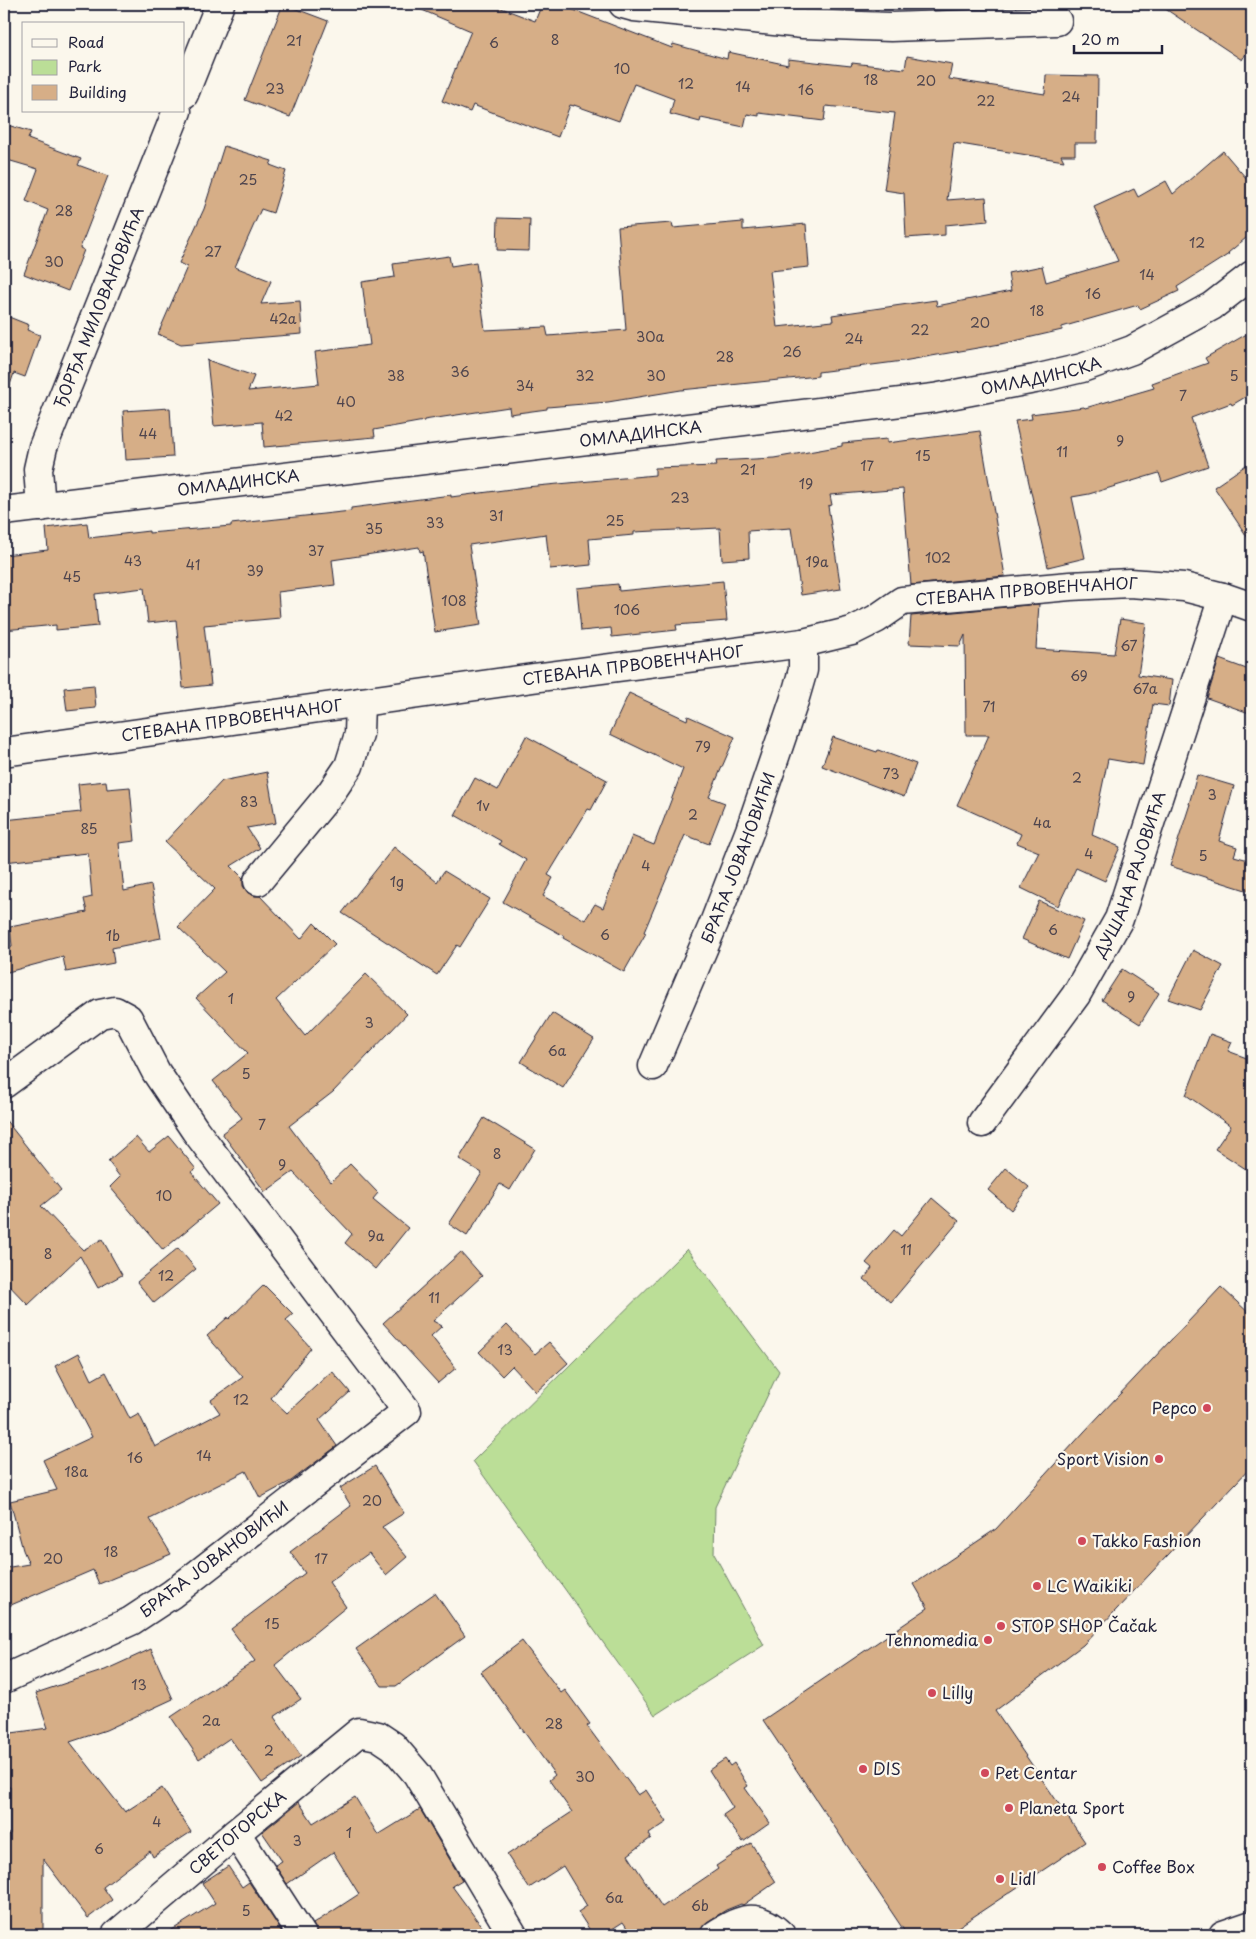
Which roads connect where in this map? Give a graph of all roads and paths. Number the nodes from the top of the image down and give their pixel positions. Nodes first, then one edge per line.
1 (220, 4) edge
2 (623, 4) edge
3 (1057, 21) dead end
4 (185, 92) edge
5 (177, 112) edge
6 (1252, 275) edge
7 (41, 507) junction
8 (4, 511) edge
9 (1223, 596) junction
10 (1252, 607) edge
11 (803, 644) junction
12 (360, 702) junction
13 (4, 752) edge
14 (258, 881) dead end
15 (653, 1066) dead end
16 (4, 1084) edge
17 (982, 1123) dead end
18 (4, 1679) edge
19 (236, 1833) junction
20 (1252, 1925) edge
21 (116, 1935) edge
22 (302, 1935) edge
23 (513, 1935) edge
24 (715, 1935) edge
25 (781, 1935) edge
26 (1223, 1935) edge

1 - 4 street
2 - 3 street
5 - 7 street, ЂОРЂА МИЛОВАНОВИЋА
6 - 7 street, ОМЛАДИНСКА
7 - 8 street, ОМЛАДИНСКА
9 - 10 street, СТЕВАНА ПРВОВЕНЧАНОГ
9 - 11 street, СТЕВАНА ПРВОВЕНЧАНОГ
9 - 17 street, ДУШАНА РАЈОВИЋА
11 - 12 street, СТЕВАНА ПРВОВЕНЧАНОГ
11 - 15 street, БРАЋА ЈОВАНОВИЋИ
12 - 13 street, СТЕВАНА ПРВОВЕНЧАНОГ
12 - 14 street
16 - 18 street, БРАЋА ЈОВАНОВИЋИ
19 - 21 street, СВЕТОГОРСКА
19 - 22 street
19 - 23 street, СВЕТОГОРСКА
20 - 26 street
24 - 25 street

